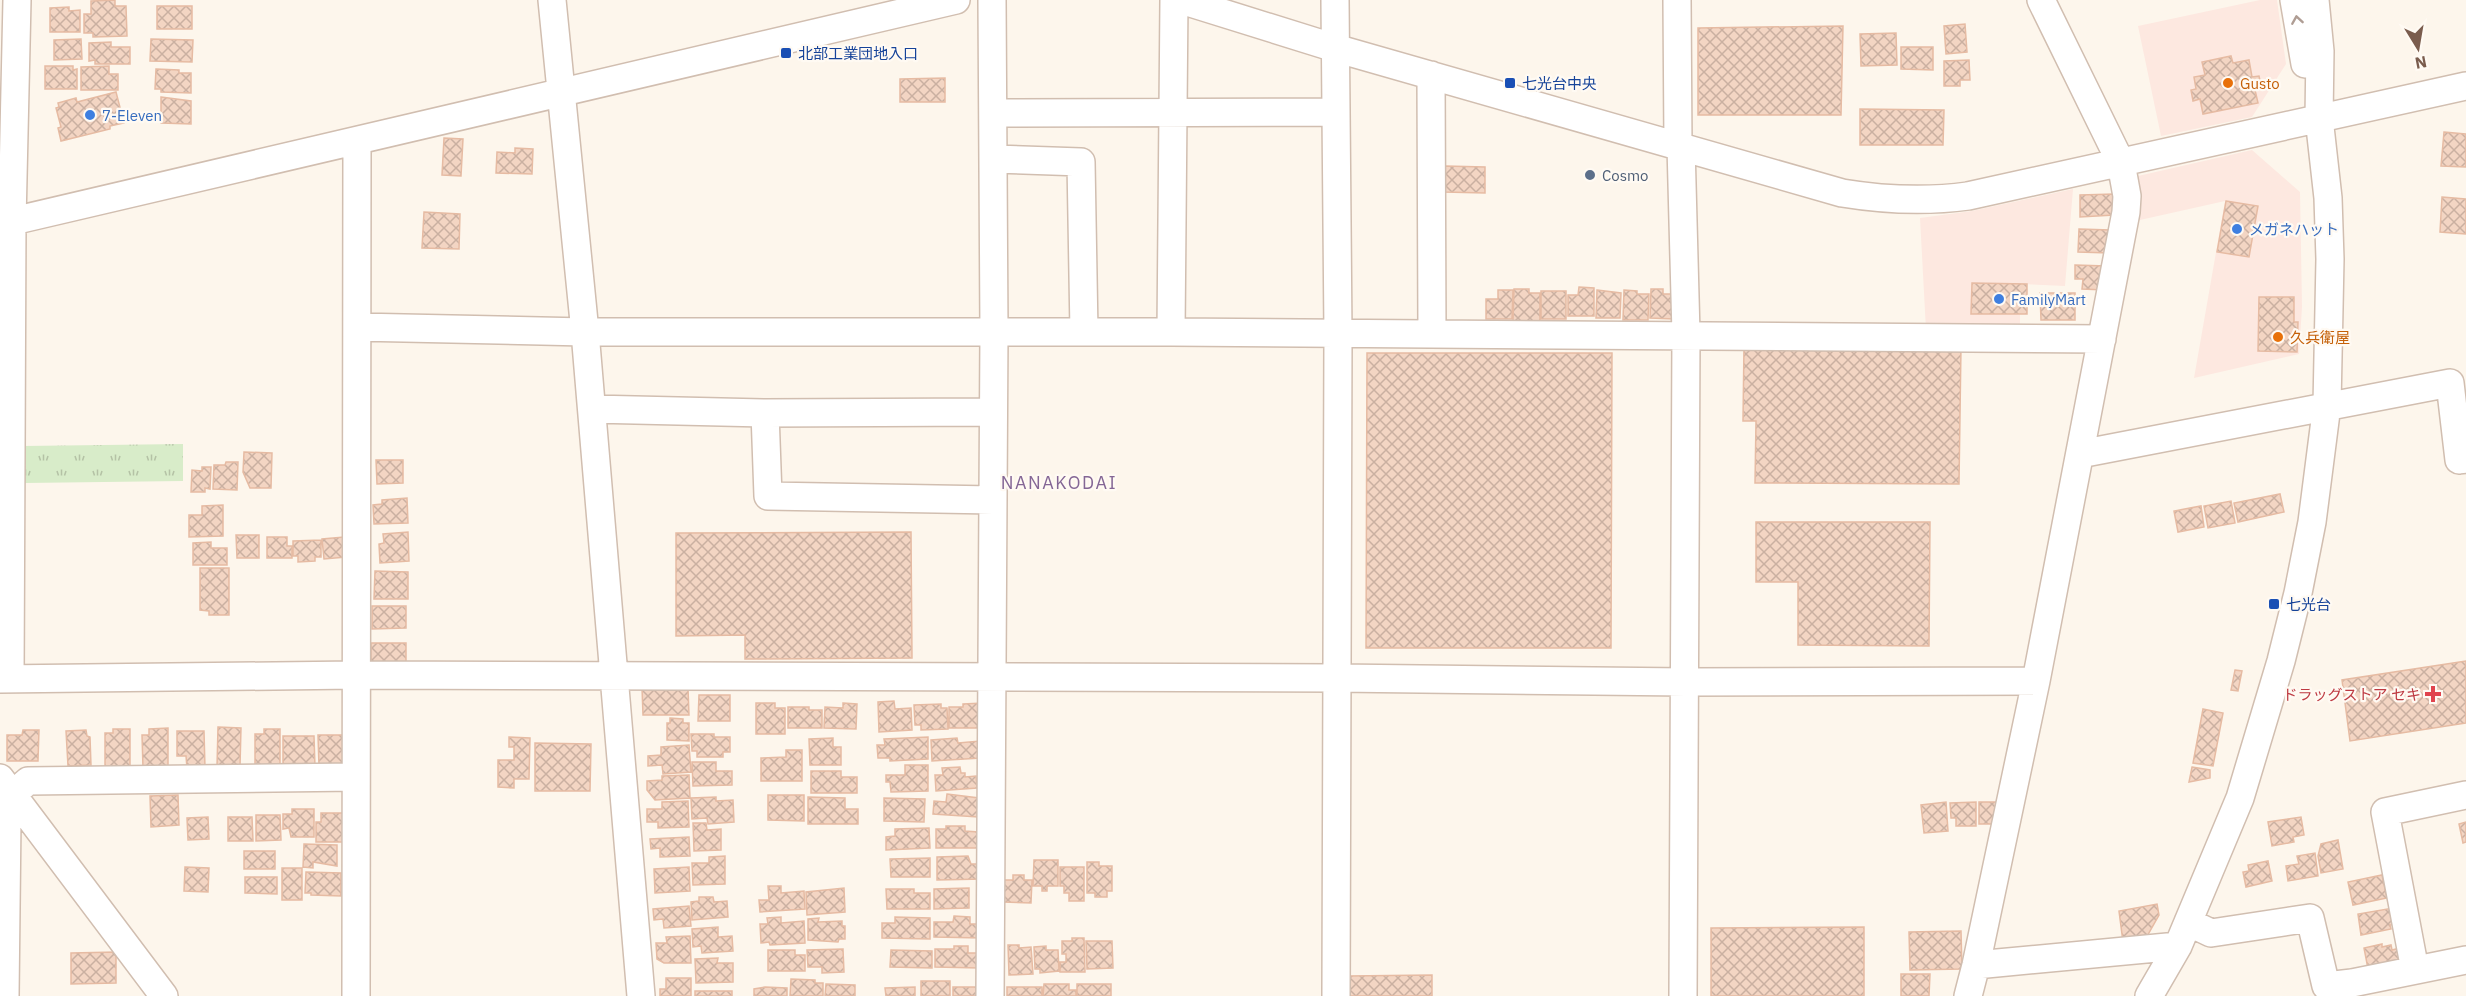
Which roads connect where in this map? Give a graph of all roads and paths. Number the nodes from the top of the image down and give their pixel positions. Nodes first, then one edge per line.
1 (17, 0) edge
2 (552, 0) edge
3 (956, 0) edge
4 (992, 0) edge
5 (1174, 0) edge
6 (1181, 0) edge
7 (1335, 0) edge
8 (1677, 0) edge
9 (2041, 0) edge
10 (2294, 0) edge
11 (2314, 0) edge
12 (1335, 48) junction
13 (1431, 75) junction
14 (2466, 86) edge
15 (561, 93) junction
16 (1173, 112) junction
17 (1336, 112) junction
18 (993, 113) junction
19 (2319, 118) junction
20 (357, 141) junction
21 (1680, 146) junction
22 (993, 159) junction
23 (2121, 163) junction
24 (6, 223) edge
25 (357, 327) junction
26 (585, 332) junction
27 (994, 332) junction
28 (1083, 332) junction
29 (1172, 332) junction
30 (1338, 334) junction
31 (1432, 334) junction
32 (1686, 334) junction
33 (2102, 339) junction
34 (2327, 405) junction
35 (592, 409) junction
36 (993, 412) junction
37 (765, 413) junction
38 (2080, 454) junction
39 (2466, 459) edge
40 (993, 500) junction
41 (356, 675) junction
42 (616, 678) junction
43 (992, 678) junction
44 (1337, 678) junction
45 (5, 679) edge
46 (2036, 681) junction
47 (1686, 682) junction
48 (356, 777) junction
49 (6, 786) edge
50 (2466, 795) edge
51 (2183, 934) junction
52 (2466, 960) edge
53 (1976, 965) junction
54 (2415, 970) junction
55 (2353, 990) edge
56 (5, 996) edge
57 (164, 996) edge
58 (356, 996) edge
59 (641, 996) edge
60 (990, 996) edge
61 (1336, 996) edge
62 (1683, 996) edge
63 (1968, 996) edge
64 (2149, 996) edge

1 - 24 street
2 - 15 street
3 - 15 street
4 - 18 street
5 - 16 street
6 - 12 street
7 - 12 street
8 - 21 street
9 - 23 street
19 -> 10 street
11 - 19 street
12 - 13 street
12 - 17 street
13 - 21 street
13 - 31 street
14 - 19 street
15 - 20 street
15 - 26 street
16 - 17 street
16 - 18 street
16 - 29 street
17 - 30 street
18 - 22 street
19 - 23 street
19 - 34 street
20 - 24 street
20 - 25 street
21 - 23 street
21 - 32 street
22 - 27 street
22 - 28 street
23 - 33 street
24 - 45 street
25 - 26 street
25 - 41 street
26 - 27 street
26 - 35 street
27 - 28 street
27 - 36 street
28 - 29 street
29 - 30 street
30 - 31 street
30 - 44 street
31 - 32 street
32 - 33 street
32 - 47 street
33 - 38 street
34 - 38 street
34 - 39 street
34 - 51 street
35 - 37 street
35 - 42 street
36 - 37 street
36 - 40 street
37 - 40 street
38 - 46 street
40 - 43 street
41 - 42 street
41 - 45 street
41 - 48 street
42 - 43 street
42 - 59 street
43 - 44 street
43 - 60 street
44 - 47 street
44 - 61 street
46 - 47 street
46 - 53 street
47 - 62 street
48 - 49 street
48 - 58 street
49 - 56 street
49 - 57 street
50 - 54 street
51 - 53 street
51 - 55 street
51 - 64 street
52 - 54 street
53 - 63 street
54 - 55 street

